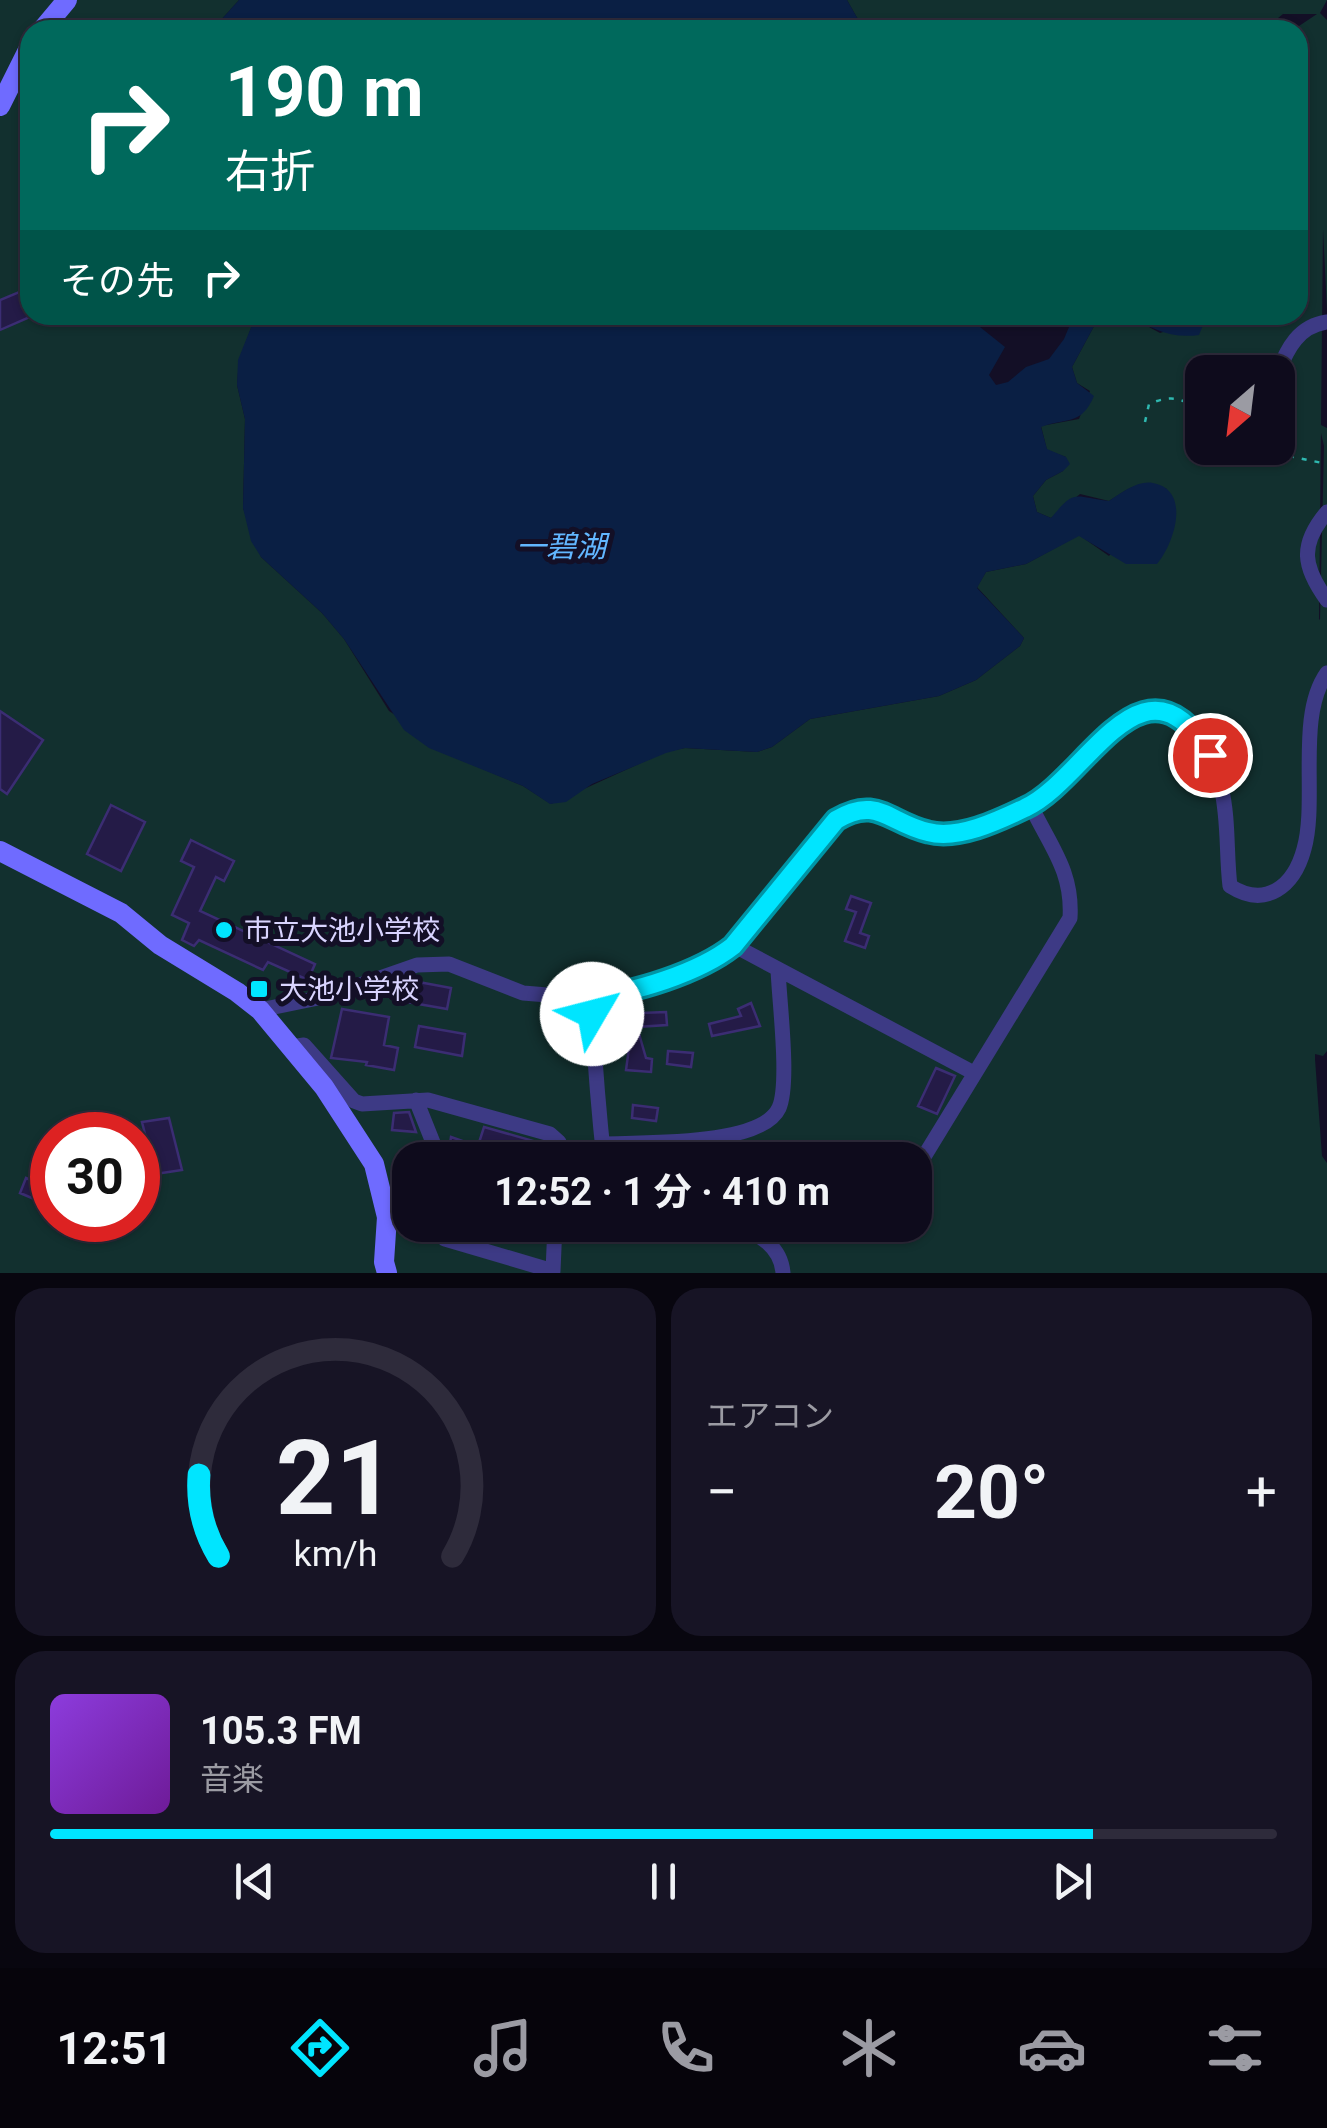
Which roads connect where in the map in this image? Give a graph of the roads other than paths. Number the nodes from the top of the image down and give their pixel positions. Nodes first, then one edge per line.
1 (67, 0) edge
2 (50, 20) edge
3 (20, 66) edge
4 (0, 106) edge
5 (1327, 322) edge
6 (1284, 355) edge
7 (1327, 512) edge
8 (1327, 600) edge
9 (1327, 673) edge
10 (1031, 806) junction
11 (0, 851) edge
12 (733, 946) junction
13 (778, 969) junction
14 (591, 996) junction
15 (260, 1010) junction
16 (291, 1047) junction
17 (974, 1074) junction
18 (416, 1100) junction
19 (433, 1142) edge
20 (558, 1142) edge
21 (603, 1142) edge
22 (676, 1142) edge
23 (932, 1142) edge
24 (455, 1242) edge
25 (554, 1242) edge
26 (766, 1242) edge
27 (388, 1273) edge
28 (783, 1273) edge

1 - 2 street
3 - 4 street
5 - 6 street
7 - 8 street
9 - 10 street
10 - 12 street
10 - 17 street
11 - 15 street
12 - 13 street
12 - 14 street
13 - 17 street
13 - 22 street
14 - 15 street
14 - 21 street
15 - 16 street
16 - 18 street
16 - 27 street
17 - 23 street
18 - 19 street
18 - 20 street
24 - 25 street
26 - 28 street

